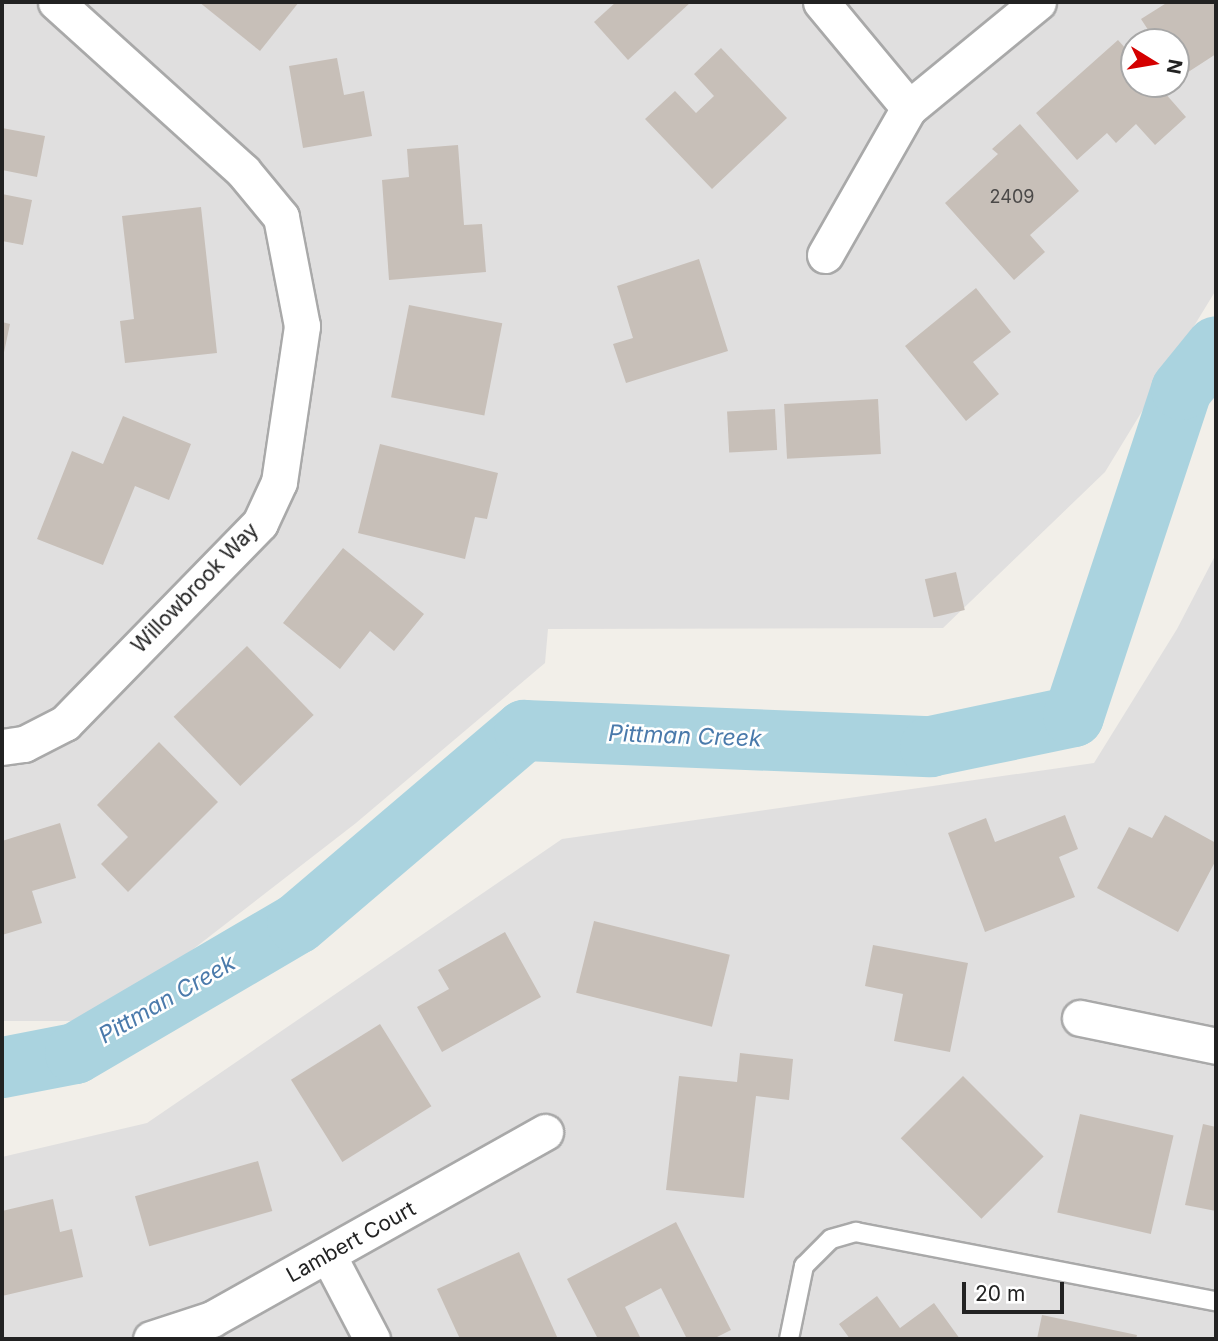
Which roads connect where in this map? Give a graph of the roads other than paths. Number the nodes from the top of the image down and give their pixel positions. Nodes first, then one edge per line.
1 (57, 2) edge
2 (821, 2) edge
3 (1038, 2) edge
4 (909, 108) junction
5 (824, 255) dead end
6 (2, 747) edge
7 (1080, 1018) dead end
8 (1216, 1046) edge
9 (545, 1132) dead end
10 (328, 1255) junction
11 (1216, 1301) edge
12 (151, 1339) edge
13 (372, 1339) edge
14 (789, 1339) edge

1 - 6 street, Willowbrook Way
2 - 4 street
3 - 4 street
4 - 5 street
7 - 8 street
9 - 10 street, Lambert Court
10 - 12 street, Lambert Court
10 - 13 street
11 - 14 lane

